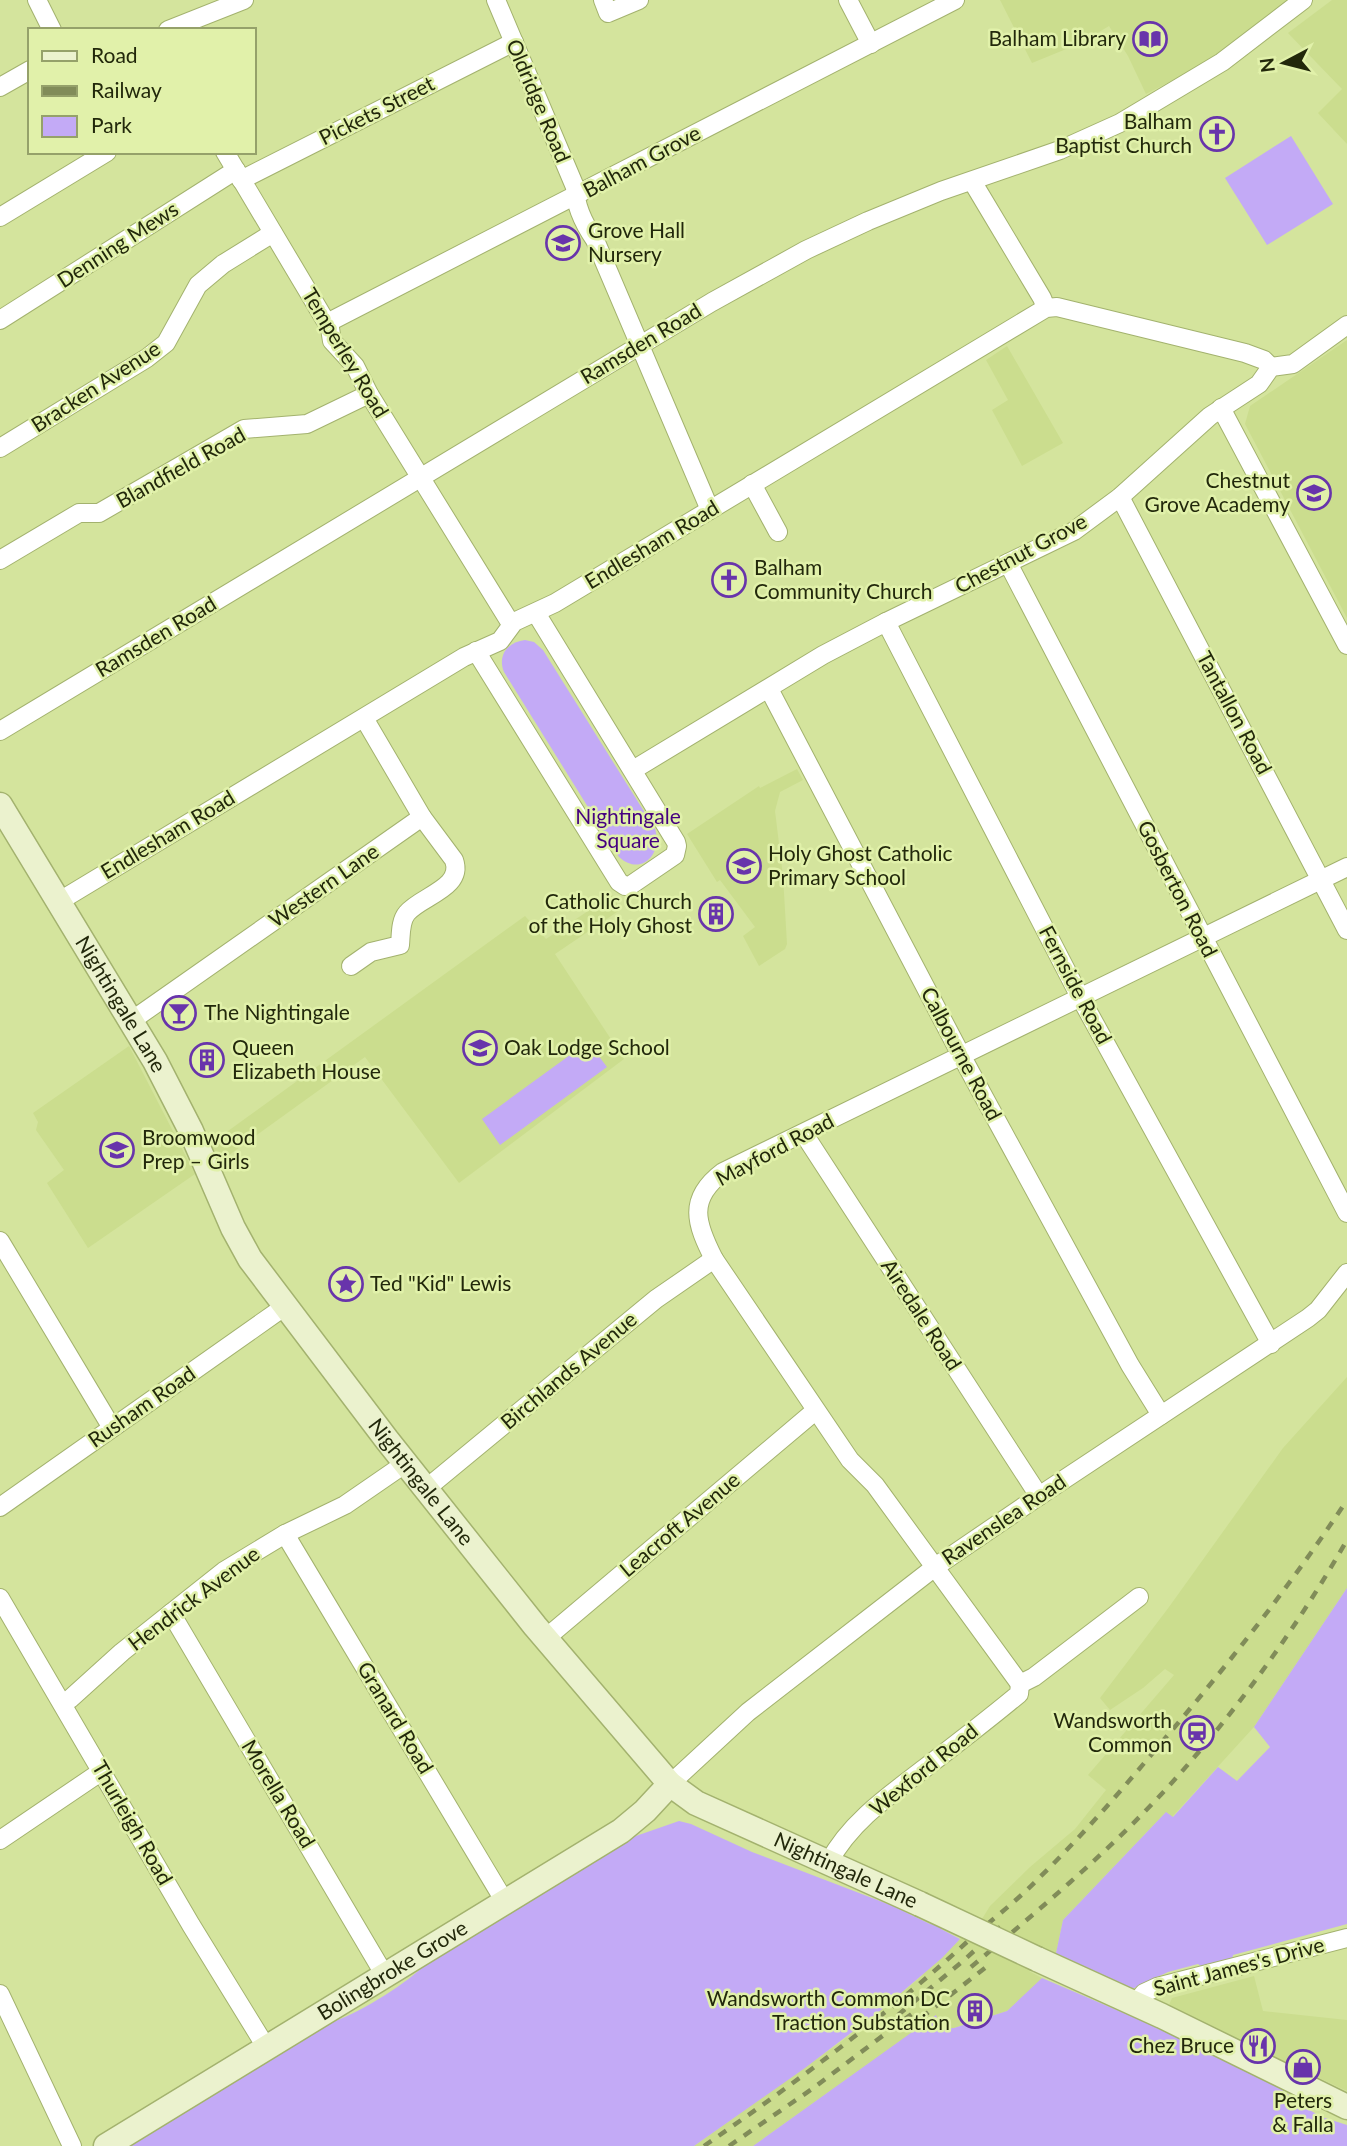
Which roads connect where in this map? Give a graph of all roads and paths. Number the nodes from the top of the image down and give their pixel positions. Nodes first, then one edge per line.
1 (37, 0) edge
2 (244, 0) edge
3 (496, 0) edge
4 (603, 0) edge
5 (639, 0) edge
6 (848, 0) edge
7 (955, 0) edge
8 (1303, 0) edge
9 (51, 28) edge
10 (173, 28) edge
11 (514, 43) junction
12 (871, 44) junction
13 (28, 70) edge
14 (0, 87) edge
15 (104, 154) edge
16 (226, 154) edge
17 (238, 175) junction
18 (972, 181) junction
19 (575, 197) junction
20 (0, 217) edge
21 (272, 233) junction
22 (1046, 308) junction
23 (0, 320) edge
24 (329, 322) junction
25 (1347, 325) edge
26 (640, 344) junction
27 (1272, 367) junction
28 (369, 394) junction
29 (1221, 408) junction
30 (0, 448) edge
31 (420, 477) junction
32 (752, 484) junction
33 (1120, 497) junction
34 (710, 510) junction
35 (778, 532) dead end
36 (0, 560) edge
37 (1008, 563) junction
38 (536, 613) junction
39 (886, 622) junction
40 (511, 624) junction
41 (1347, 645) edge
42 (476, 651) junction
43 (769, 689) junction
44 (363, 718) junction
45 (0, 731) edge
46 (633, 770) junction
47 (0, 805) edge
48 (422, 817) junction
49 (1347, 867) edge
50 (1321, 880) junction
51 (58, 902) junction
52 (1347, 930) edge
53 (1203, 938) junction
54 (351, 966) dead end
55 (1080, 997) junction
56 (131, 1021) junction
57 (961, 1055) junction
58 (804, 1134) junction
59 (1347, 1213) edge
60 (0, 1241) edge
61 (715, 1259) junction
62 (1347, 1273) edge
63 (284, 1307) junction
64 (1270, 1344) junction
65 (815, 1411) junction
66 (1161, 1415) junction
67 (113, 1428) junction
68 (406, 1463) junction
69 (427, 1488) junction
70 (1039, 1496) junction
71 (0, 1507) edge
72 (285, 1534) junction
73 (935, 1567) junction
74 (1139, 1597) dead end
75 (0, 1598) edge
76 (171, 1614) junction
77 (545, 1638) junction
78 (1020, 1684) junction
79 (63, 1704) junction
80 (102, 1771) junction
81 (670, 1784) junction
82 (0, 1840) edge
83 (829, 1861) junction
84 (505, 1902) junction
85 (1347, 1938) edge
86 (384, 1974) junction
87 (0, 1994) edge
88 (1135, 2004) junction
89 (266, 2047) junction
90 (1347, 2107) edge
91 (72, 2146) edge
92 (106, 2146) edge

1 - 9 street
2 - 10 street
3 - 11 street, Oldridge Road
4 - 5 street
6 - 12 street
7 - 12 street, Balham Grove
8 - 18 street, Ramsden Road
11 - 17 street, Pickets Street
11 - 19 street, Oldridge Road
12 - 19 street, Balham Grove
13 - 14 street
15 - 20 street
16 - 17 street, Temperley Road
17 - 21 street, Temperley Road
17 - 23 street, Denning Mews
18 - 22 street
18 - 26 street, Ramsden Road
19 - 24 street, Balham Grove
19 - 26 street, Oldridge Road
21 - 24 street, Temperley Road
21 - 30 street, Bracken Avenue
22 - 27 street
22 - 32 street, Endlesham Road
24 - 28 street, Temperley Road
25 - 27 street, Chestnut Grove
26 - 31 street, Ramsden Road
26 - 34 street, Oldridge Road
27 - 29 street, Chestnut Grove
28 - 31 street, Temperley Road
28 - 36 street, Blandfield Road
29 - 33 street, Chestnut Grove
29 - 41 street
31 - 40 street, Temperley Road
31 - 45 street, Ramsden Road
32 - 34 street, Endlesham Road
32 - 35 street
33 - 37 street, Chestnut Grove
33 - 50 street, Tantallon Road
34 - 38 street, Endlesham Road
37 - 39 street, Chestnut Grove
37 - 53 street, Gosberton Road
38 - 40 street, Endlesham Road
38 - 46 street
39 - 43 street, Chestnut Grove
39 - 55 street, Fernside Road
40 - 42 street, Endlesham Road
42 - 44 street, Endlesham Road
42 - 46 street
43 - 46 street, Chestnut Grove
43 - 57 street, Calbourne Road
44 - 48 street
44 - 51 street, Endlesham Road
47 - 51 main road, Nightingale Lane
48 - 54 street
48 - 56 street, Western Lane
49 - 50 street, Mayford Road
50 - 52 street, Tantallon Road
50 - 53 street, Mayford Road
51 - 56 main road, Nightingale Lane
53 - 55 street, Mayford Road
53 - 59 street, Gosberton Road
55 - 57 street, Mayford Road
55 - 64 street, Fernside Road
56 - 63 main road, Nightingale Lane
57 - 58 street, Mayford Road
57 - 66 street, Calbourne Road
58 - 61 street, Mayford Road
58 - 70 street, Airedale Road
60 - 67 street
61 - 65 street, Mayford Road
61 - 69 street, Birchlands Avenue
62 - 64 street, Ravenslea Road
63 - 67 street, Rusham Road
63 - 68 main road, Nightingale Lane
64 - 66 street, Ravenslea Road
65 - 73 street, Mayford Road
65 - 77 street, Leacroft Avenue
66 - 70 street, Ravenslea Road
67 - 71 street, Rusham Road
68 - 69 main road, Nightingale Lane
68 - 72 street, Hendrick Avenue
69 - 77 main road, Nightingale Lane
70 - 73 street, Ravenslea Road
72 - 76 street, Hendrick Avenue
72 - 84 street, Granard Road
73 - 78 street, Mayford Road
73 - 81 street, Ravenslea Road
74 - 78 street, Wexford Road
75 - 79 street, Thurleigh Road
76 - 79 street, Hendrick Avenue
76 - 86 street, Morella Road
77 - 81 main road, Nightingale Lane
78 - 83 street, Wexford Road
79 - 80 street, Thurleigh Road
80 - 82 street
80 - 89 street, Thurleigh Road
81 - 83 main road, Nightingale Lane
81 - 84 main road, Bolingbroke Grove
83 - 88 main road, Nightingale Lane, bridge
84 - 86 main road, Bolingbroke Grove
85 - 88 street, Saint James's Drive
86 - 89 main road, Bolingbroke Grove
87 - 91 street
88 - 90 main road, Nightingale Lane
89 - 92 main road, Bolingbroke Grove

